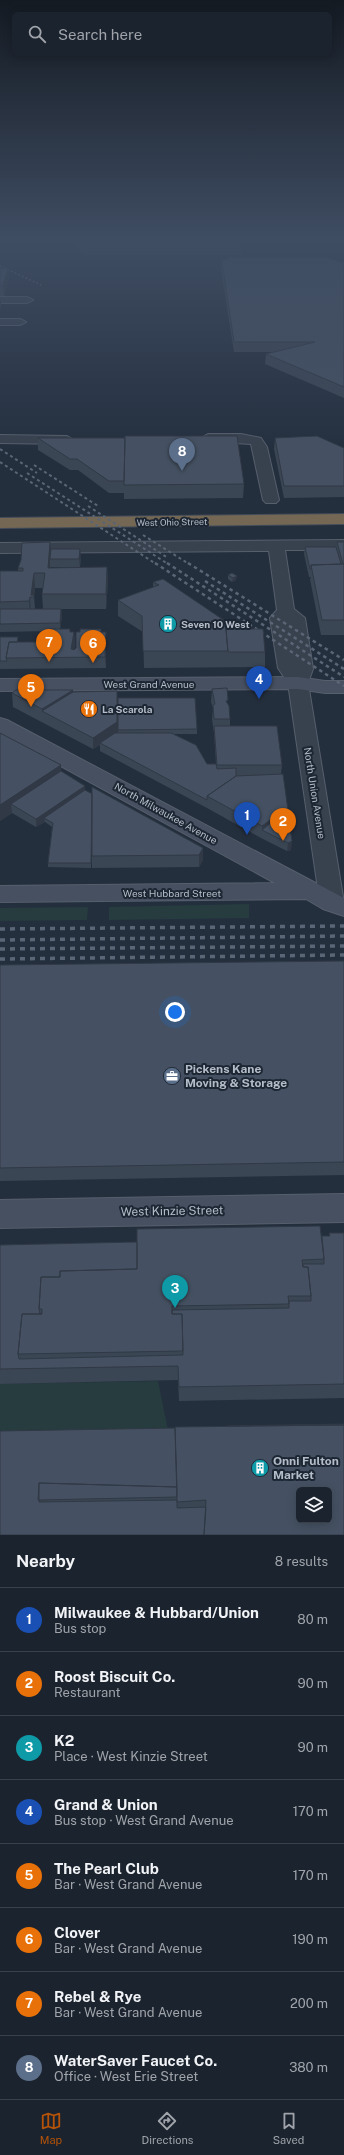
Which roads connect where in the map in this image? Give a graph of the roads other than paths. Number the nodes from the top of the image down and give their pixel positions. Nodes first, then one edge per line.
1 (0, 322) edge
2 (20, 322) dead end
3 (192, 438) edge
4 (0, 439) edge
5 (33, 440) junction
6 (81, 440) edge
7 (0, 443) edge
8 (271, 500) dead end
9 (0, 518) edge
10 (255, 519) junction
11 (344, 519) edge
12 (0, 523) edge
13 (344, 532) edge
14 (0, 535) edge
15 (276, 545) junction
16 (344, 545) edge
17 (0, 548) edge
18 (344, 678) edge
19 (298, 683) junction
20 (0, 685) edge
21 (344, 687) edge
22 (0, 724) edge
23 (0, 894) edge
24 (334, 899) edge
25 (344, 1208) edge
26 (0, 1214) edge

1 - 2 street
3 - 8 street
4 - 5 street
5 - 6 street
5 - 7 street
9 - 10 highway
10 - 11 highway, West Ohio Street
10 - 12 highway, West Ohio Street
13 - 14 highway, West Ohio Street
15 - 16 street
15 - 17 street
15 - 19 street, North Union Avenue
18 - 19 main road, West Grand Avenue
19 - 20 main road, West Grand Avenue
19 - 21 main road, West Grand Avenue
19 - 24 street, North Union Avenue
22 - 24 main road, North Milwaukee Avenue
23 - 24 main road, West Hubbard Street
25 - 26 main road, West Kinzie Street

